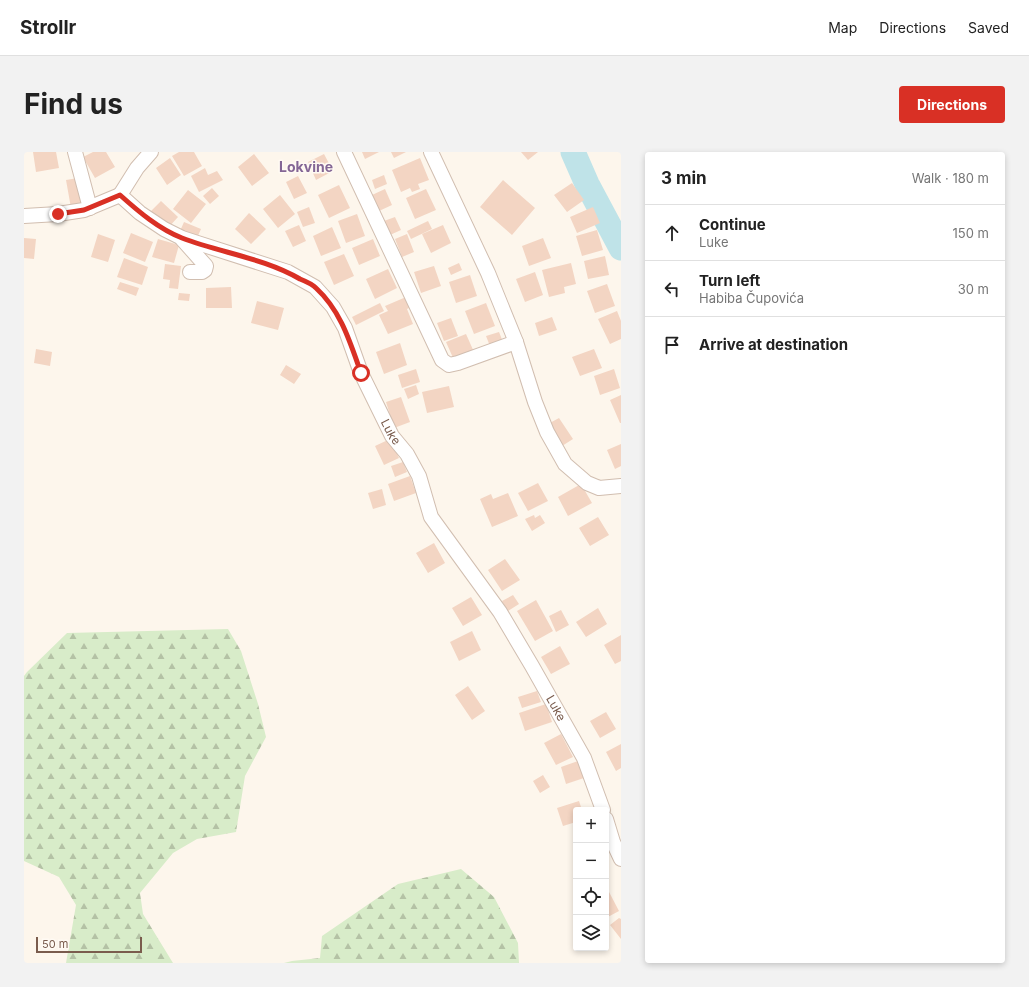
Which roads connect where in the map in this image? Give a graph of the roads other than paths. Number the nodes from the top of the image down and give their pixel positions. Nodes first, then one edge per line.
1 (75, 152) edge
2 (151, 152) edge
3 (344, 152) edge
4 (431, 152) edge
5 (120, 195) junction
6 (90, 208) junction
7 (24, 216) edge
8 (182, 238) junction
9 (190, 272) dead end
10 (516, 342) junction
11 (621, 486) edge
12 (602, 807) edge
13 (609, 829) edge
14 (621, 859) edge

1 - 6 street
2 - 5 street
3 - 10 street
4 - 10 street
5 - 6 street
5 - 8 street, Luke
6 - 7 street
8 - 9 street
8 - 12 street, Luke
10 - 11 street
13 - 14 street

